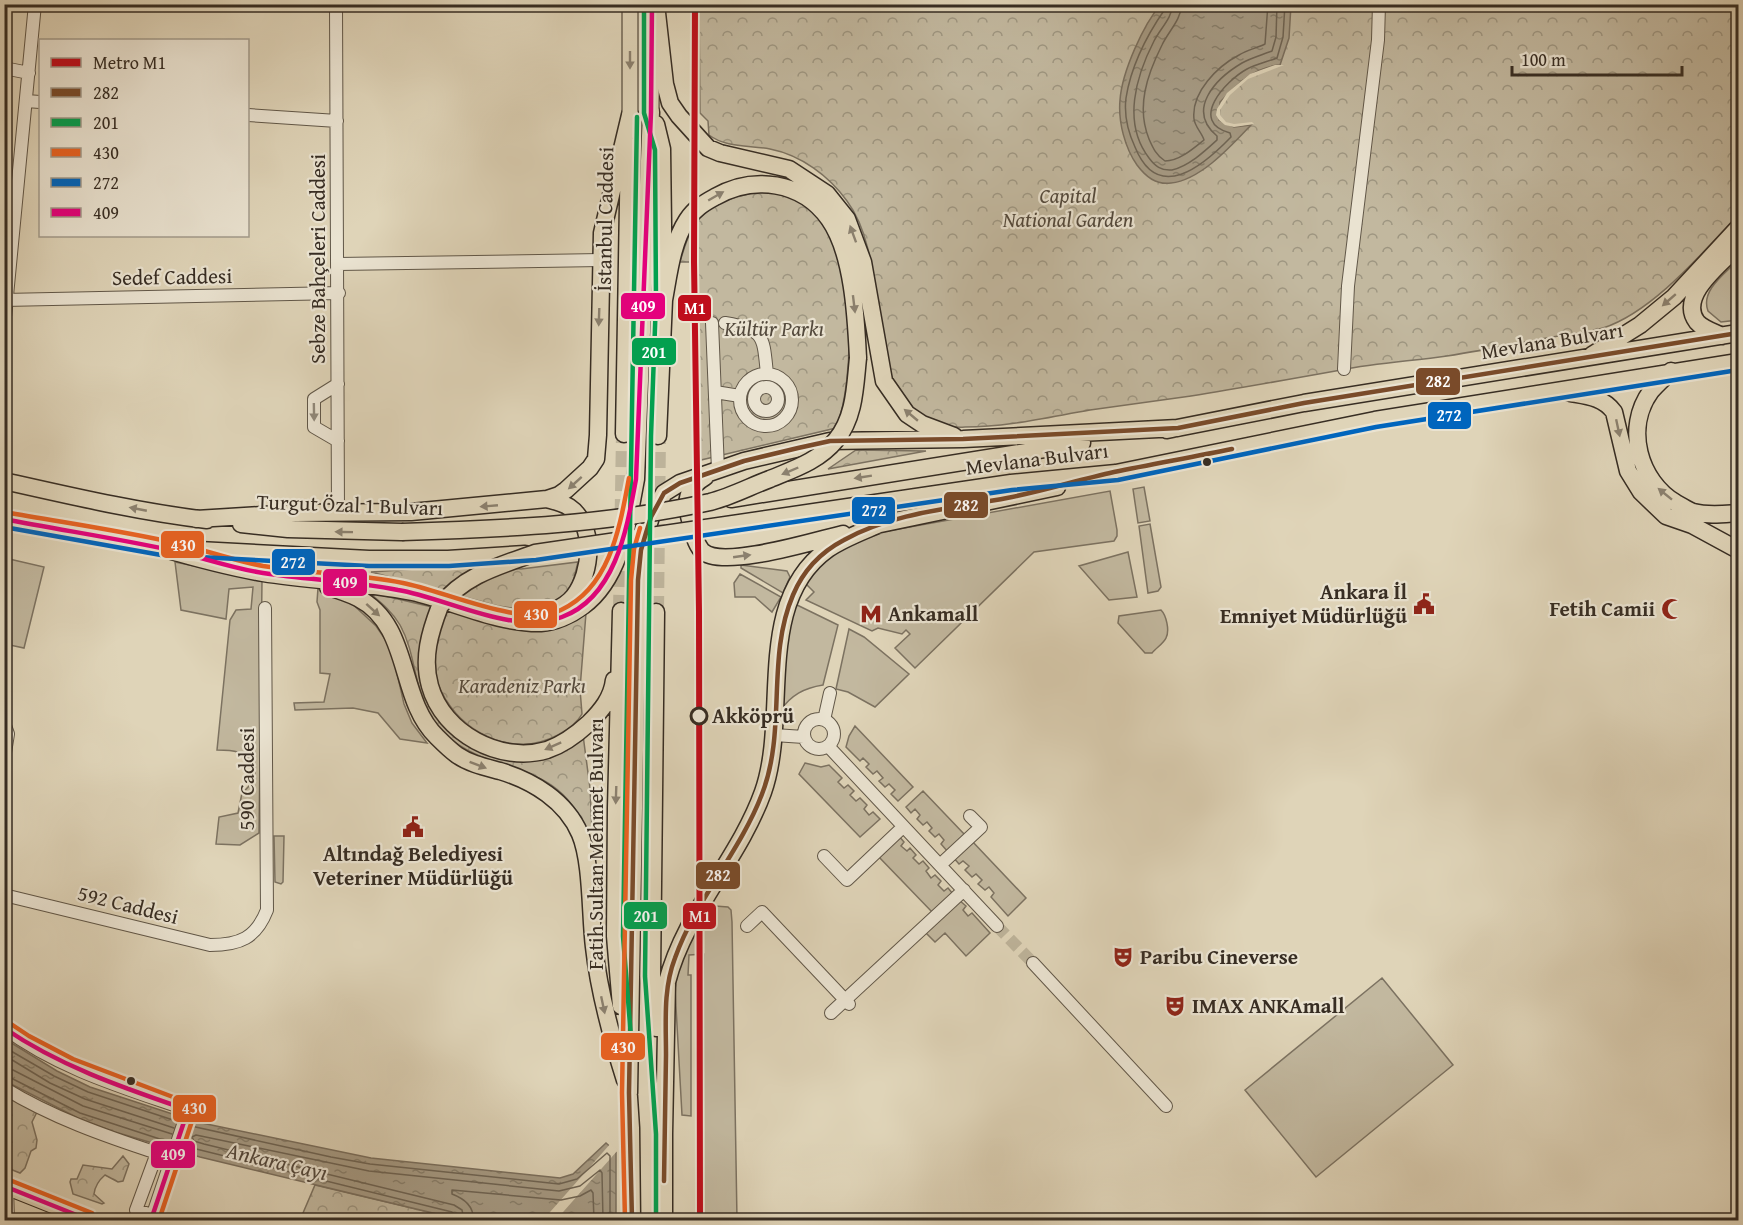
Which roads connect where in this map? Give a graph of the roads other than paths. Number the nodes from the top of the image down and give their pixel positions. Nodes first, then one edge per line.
1 (35, 4) edge
2 (336, 4) edge
3 (630, 4) edge
4 (654, 4) edge
5 (1379, 4) edge
6 (4, 68) edge
7 (29, 73) junction
8 (26, 101) junction
9 (39, 102) edge
10 (651, 112) junction
11 (249, 115) edge
12 (630, 115) junction
13 (337, 121) junction
14 (1738, 228) edge
15 (1738, 246) edge
16 (602, 260) junction
17 (338, 264) junction
18 (339, 293) junction
19 (664, 300) junction
20 (6, 301) edge
21 (712, 323) dead end
22 (725, 323) dead end
23 (4, 327) edge
24 (1730, 334) edge
25 (1586, 358) junction
26 (1738, 362) edge
27 (1344, 369) dead end
28 (1671, 371) junction
29 (770, 374) junction
30 (338, 384) junction
31 (770, 388) junction
32 (1558, 391) junction
33 (715, 392) junction
34 (741, 394) junction
35 (754, 398) junction
36 (778, 402) junction
37 (792, 404) junction
38 (764, 411) junction
39 (758, 424) junction
40 (1178, 428) junction
41 (624, 434) tunnel mouth
42 (658, 436) tunnel mouth
43 (963, 439) junction
44 (338, 441) junction
45 (718, 470) junction
46 (1116, 472) junction
47 (4, 481) edge
48 (547, 499) junction
49 (712, 501) junction
50 (338, 513) junction
51 (1738, 513) edge
52 (626, 516) joint
53 (4, 519) edge
54 (196, 519) junction
55 (882, 524) junction
56 (161, 548) junction
57 (1738, 550) edge
58 (535, 553) junction
59 (301, 578) junction
60 (266, 608) dead end
61 (656, 612) tunnel mouth
62 (516, 620) junction
63 (830, 693) dead end
64 (824, 720) junction
65 (5, 724) edge
66 (774, 735) junction
67 (804, 737) junction
68 (828, 746) junction
69 (4, 759) edge
70 (970, 816) dead end
71 (903, 827) junction
72 (824, 856) dead end
73 (940, 865) junction
74 (964, 890) junction
75 (4, 895) edge
76 (747, 926) dead end
77 (997, 926) tunnel mouth
78 (243, 940) joint
79 (1033, 963) tunnel mouth
80 (847, 1002) junction
81 (831, 1013) dead end
82 (4, 1028) edge
83 (4, 1088) edge
84 (629, 1093) junction
85 (1166, 1106) dead end
86 (664, 1134) junction
87 (5, 1186) edge
88 (151, 1218) edge
89 (8, 1221) edge
90 (89, 1221) edge
91 (632, 1221) edge
92 (664, 1221) edge

1 - 7 street
2 - 13 street, Sebze Bahçeleri Caddesi
3 -> 12 main road, İstanbul Caddesi
4 - 10 main road
43 -> 4 highway
5 - 27 street
6 - 7 street
7 - 8 street
8 - 9 street
8 - 20 street
10 - 19 highway
10 - 62 highway
11 - 13 street
12 - 16 highway
12 - 41 highway, İstanbul Caddesi
13 - 17 street, Sebze Bahçeleri Caddesi
14 -> 25 highway
15 - 24 highway
16 - 17 street
16 -> 48 highway
17 - 18 street, Sebze Bahçeleri Caddesi
18 - 20 street, Sedef Caddesi
18 - 30 street, Sebze Bahçeleri Caddesi
19 - 42 highway
19 -> 49 highway, bridge
20 - 23 street
21 - 33 street
22 - 29 street
24 - 25 highway, Mevlana Bulvarı
25 - 40 highway, Mevlana Bulvarı
26 - 28 highway, Mevlana Bulvarı
28 - 32 highway, Mevlana Bulvarı
51 -> 28 highway
29 - 31 street
29 - 34 street
29 - 37 street
30 - 44 street, Sebze Bahçeleri Caddesi
30 -> 44 street
31 - 35 street
31 - 36 street
32 - 46 highway, Mevlana Bulvarı
32 -> 57 highway
33 - 34 street
33 - 45 street
34 - 35 street
34 - 39 street
35 - 38 street
36 - 37 street
36 - 38 street
37 - 39 street
38 - 39 street
40 - 43 highway
40 -> 49 highway, Mevlana Bulvarı, bridge
43 - 45 highway
44 - 50 street, Sebze Bahçeleri Caddesi
45 -> 55 highway
45 - 84 highway
46 - 55 highway
46 - 58 highway, Mevlana Bulvarı, bridge
54 -> 47 highway, Turgut Özal 1 Bulvarı
48 -> 50 highway
48 - 62 highway
49 - 52 highway, Mevlana Bulvarı, bridge
50 - 54 highway
52 -> 54 highway, Turgut Özal 1 Bulvarı, bridge
53 - 56 highway
55 - 66 highway
56 - 58 highway, bridge
56 - 59 highway
58 - 84 highway, Fatih Sultan Mehmet Bulvarı, bridge
59 - 62 highway
59 -> 84 highway
60 - 78 street, 590 Caddesi
61 - 86 highway
63 - 64 street
64 - 67 street
64 - 68 street
65 - 69 street
66 - 67 street
66 - 86 highway
67 - 68 street
68 - 71 street
70 - 73 street
71 - 72 street
71 - 73 street
73 - 74 street
74 - 77 street
74 - 80 street
75 - 78 street, 592 Caddesi
76 - 80 street
79 - 85 street
80 - 81 street
82 - 88 street
83 - 88 street
84 - 91 highway, Fatih Sultan Mehmet Bulvarı
86 - 92 highway
87 - 89 street
87 - 90 main road

